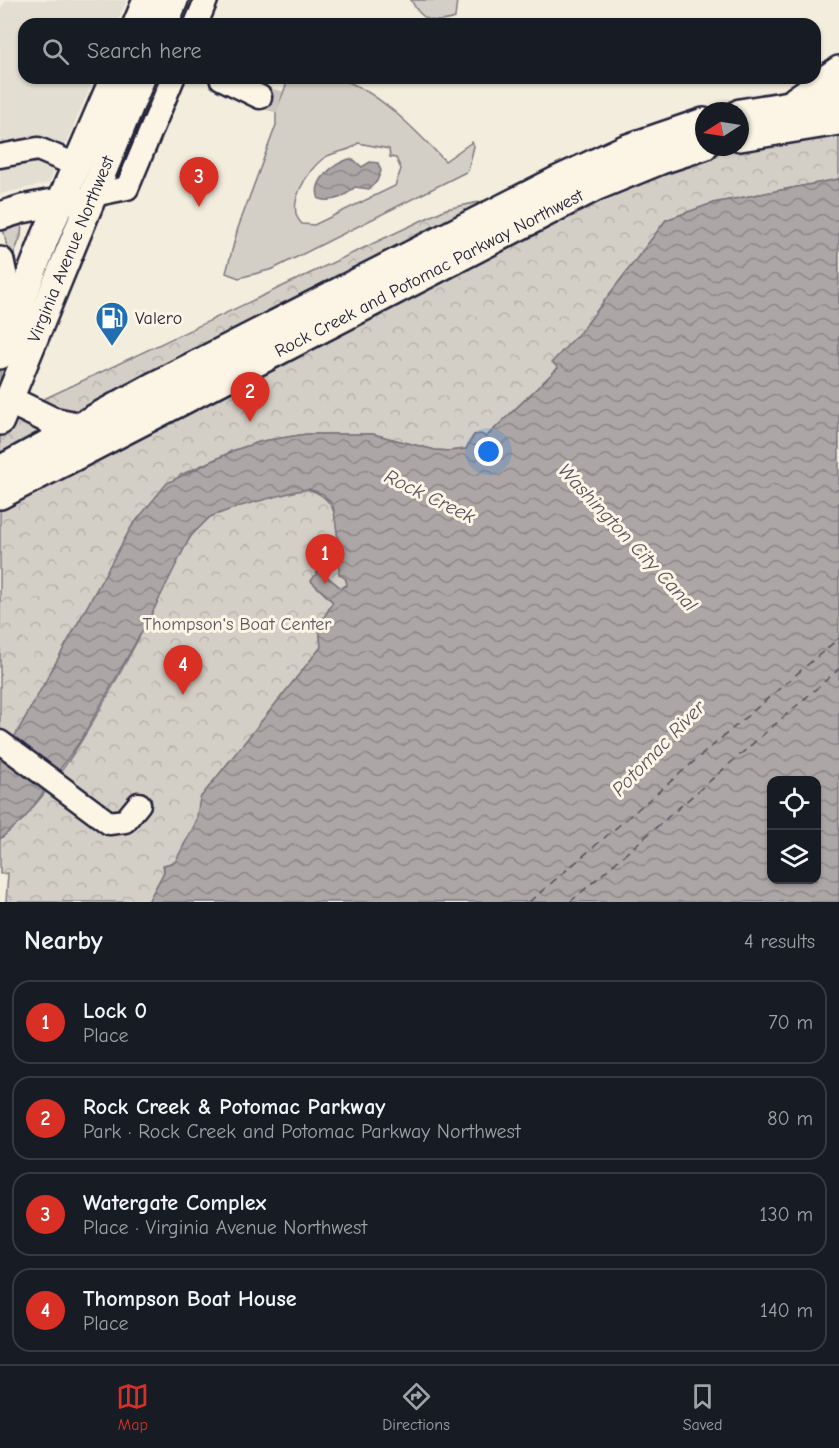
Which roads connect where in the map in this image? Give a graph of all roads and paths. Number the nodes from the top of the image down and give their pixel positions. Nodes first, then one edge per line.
1 (147, 0) edge
2 (174, 0) edge
3 (206, 0) edge
4 (140, 18) edge
5 (166, 18) edge
6 (198, 18) edge
7 (839, 70) edge
8 (821, 82) edge
9 (111, 84) edge
10 (139, 84) edge
11 (170, 84) edge
12 (233, 84) edge
13 (819, 84) edge
14 (260, 97) tunnel mouth
15 (839, 97) edge
16 (790, 104) junction
17 (749, 111) edge
18 (839, 121) edge
19 (695, 125) edge
20 (749, 136) edge
21 (695, 149) edge
22 (0, 156) edge
23 (76, 165) junction
24 (93, 195) junction
25 (61, 202) junction
26 (0, 216) edge
27 (0, 261) edge
28 (7, 307) edge
29 (11, 360) edge
30 (4, 410) edge
31 (81, 427) junction
32 (0, 470) edge
33 (0, 495) edge
34 (0, 742) edge
35 (139, 804) dead end

1 - 4 main road
2 - 5 main road
3 - 6 lane
7 - 8 main road
9 - 23 main road, Virginia Avenue Northwest
10 - 24 main road, Virginia Avenue Northwest
11 - 24 lane
12 - 14 lane
13 - 16 main road
15 - 16 main road
16 - 17 main road
18 - 20 main road
19 - 31 main road, Rock Creek and Potomac Parkway Northwest
21 - 33 main road, Rock Creek and Potomac Parkway Northwest
22 - 23 lane
23 - 25 main road, Virginia Avenue Northwest
24 - 25 main road
24 - 29 main road, Virginia Avenue Northwest
25 - 26 main road
25 - 28 main road, Virginia Avenue Northwest
27 - 28 main road
28 - 29 main road, Virginia Avenue Northwest
29 - 30 main road, Virginia Avenue Northwest
30 - 31 main road
31 - 32 main road, Rock Creek and Potomac Parkway Northwest
34 - 35 lane

